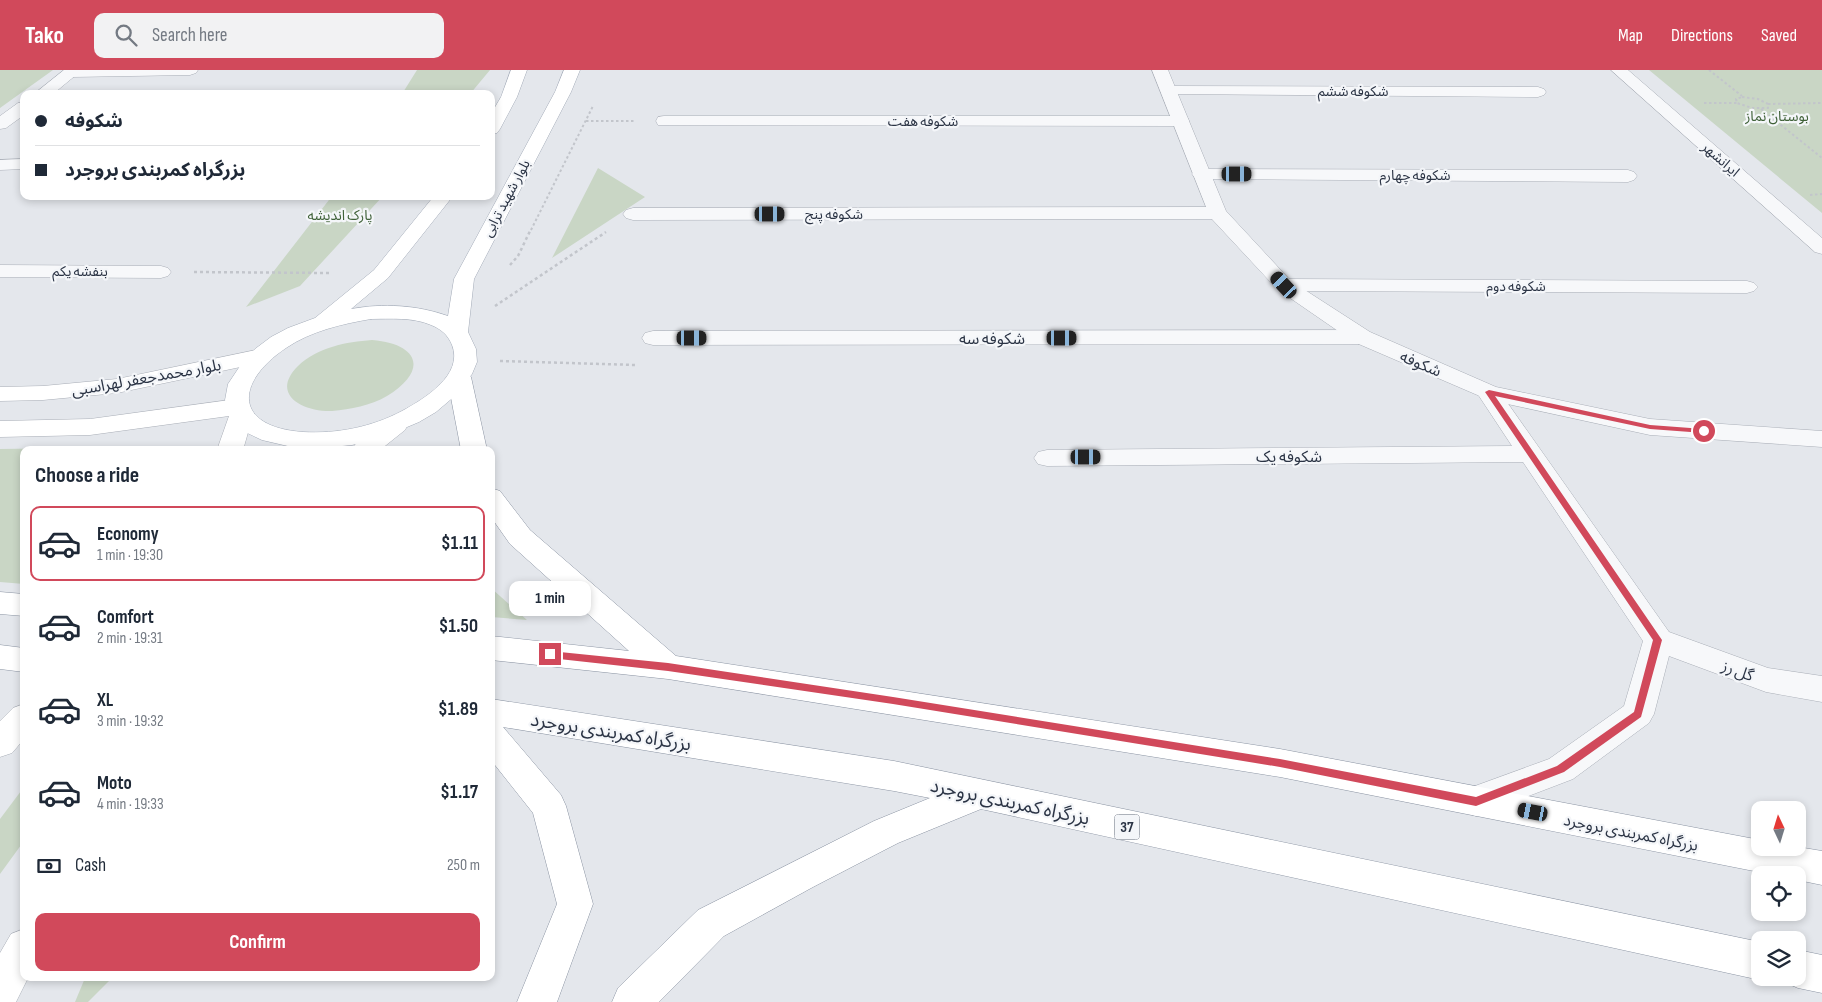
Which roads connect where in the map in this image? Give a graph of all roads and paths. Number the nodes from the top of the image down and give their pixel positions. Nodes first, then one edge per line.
1 (190, 70) edge
2 (519, 70) edge
3 (572, 70) edge
4 (1160, 70) edge
5 (1619, 70) edge
6 (1709, 70) edge
7 (73, 71) edge
8 (47, 90) edge
9 (1168, 91) junction
10 (1538, 92) dead end
11 (1742, 97) junction
12 (1767, 104) junction
13 (1822, 104) edge
14 (1761, 109) junction
15 (20, 110) edge
16 (586, 121) dead end
17 (664, 121) joint
18 (1181, 121) junction
19 (495, 122) edge
20 (0, 124) edge
21 (1822, 158) edge
22 (20, 164) edge
23 (0, 165) edge
24 (1202, 174) junction
25 (1628, 176) dead end
26 (441, 200) edge
27 (1217, 213) junction
28 (634, 214) joint
29 (1822, 248) edge
30 (0, 271) edge
31 (161, 272) joint
32 (381, 274) junction
33 (1284, 285) junction
34 (1747, 287) dead end
35 (320, 324) junction
36 (457, 332) junction
37 (1362, 337) junction
38 (653, 338) joint
39 (261, 356) junction
40 (462, 368) junction
41 (1489, 392) junction
42 (0, 394) edge
43 (239, 411) junction
44 (396, 424) junction
45 (0, 429) edge
46 (1822, 439) edge
47 (231, 446) edge
48 (369, 446) edge
49 (473, 446) edge
50 (1531, 454) junction
51 (1048, 458) dead end
52 (495, 503) edge
53 (0, 603) edge
54 (20, 606) edge
55 (1658, 640) junction
56 (495, 648) edge
57 (668, 667) junction
58 (1822, 689) edge
59 (495, 713) edge
60 (20, 721) edge
61 (495, 741) edge
62 (0, 743) edge
63 (978, 795) junction
64 (1476, 801) junction
65 (1822, 868) edge
66 (20, 954) edge
67 (1751, 959) edge
68 (1806, 971) edge
69 (1822, 974) edge
70 (0, 992) edge
71 (537, 1002) edge
72 (632, 1002) edge

1 - 7 street
2 - 19 main road
3 - 36 main road, بلوار شهید ترابی
4 - 9 street, شکوفه
5 - 29 street, ایرانشهر
6 - 11 path
7 - 8 street
9 - 10 street, شکوفه ششم
9 - 18 street, شکوفه
11 - 12 path
11 - 14 path
12 - 13 path
12 - 14 path
14 - 21 path
15 - 20 street
16 - 17 path
17 - 18 street, شکوفه هفت
18 - 24 street, شکوفه
22 - 23 street
24 - 25 street, شکوفه چهارم
24 - 27 street, شکوفه
26 - 32 main road
27 - 28 street, شکوفه پنج
27 - 33 street, شکوفه
28 - 36 path
30 - 31 street, بنفشه یکم
31 - 32 path
32 - 35 main road
33 - 34 street, شکوفه دوم
33 - 37 street, شکوفه
35 - 36 main road
35 - 39 main road
36 - 40 main road
37 - 38 street, شکوفه سه
37 - 41 street, شکوفه
38 - 40 path
39 - 42 main road, بلوار محمدجعفر لهراسبی
39 - 43 main road
40 - 44 main road
40 - 49 main road
41 - 46 street, شکوفه
41 - 50 street
43 - 44 main road
43 - 45 main road
43 - 47 main road
44 - 48 main road
50 - 51 street, شکوفه یک
50 - 55 street
52 - 57 main road
53 - 54 main road
55 - 58 street, گل رز
55 - 64 street
56 - 57 main road, بزرگراه کمربندی بروجرد
57 - 64 main road, بزرگراه کمربندی بروجرد
59 - 63 main road, بزرگراه کمربندی بروجرد / 37
60 - 62 main road
61 - 71 main road
63 - 67 main road, بزرگراه کمربندی بروجرد / 37
63 - 72 main road
64 - 65 main road, بزرگراه کمربندی بروجرد
66 - 70 main road
68 - 69 main road

